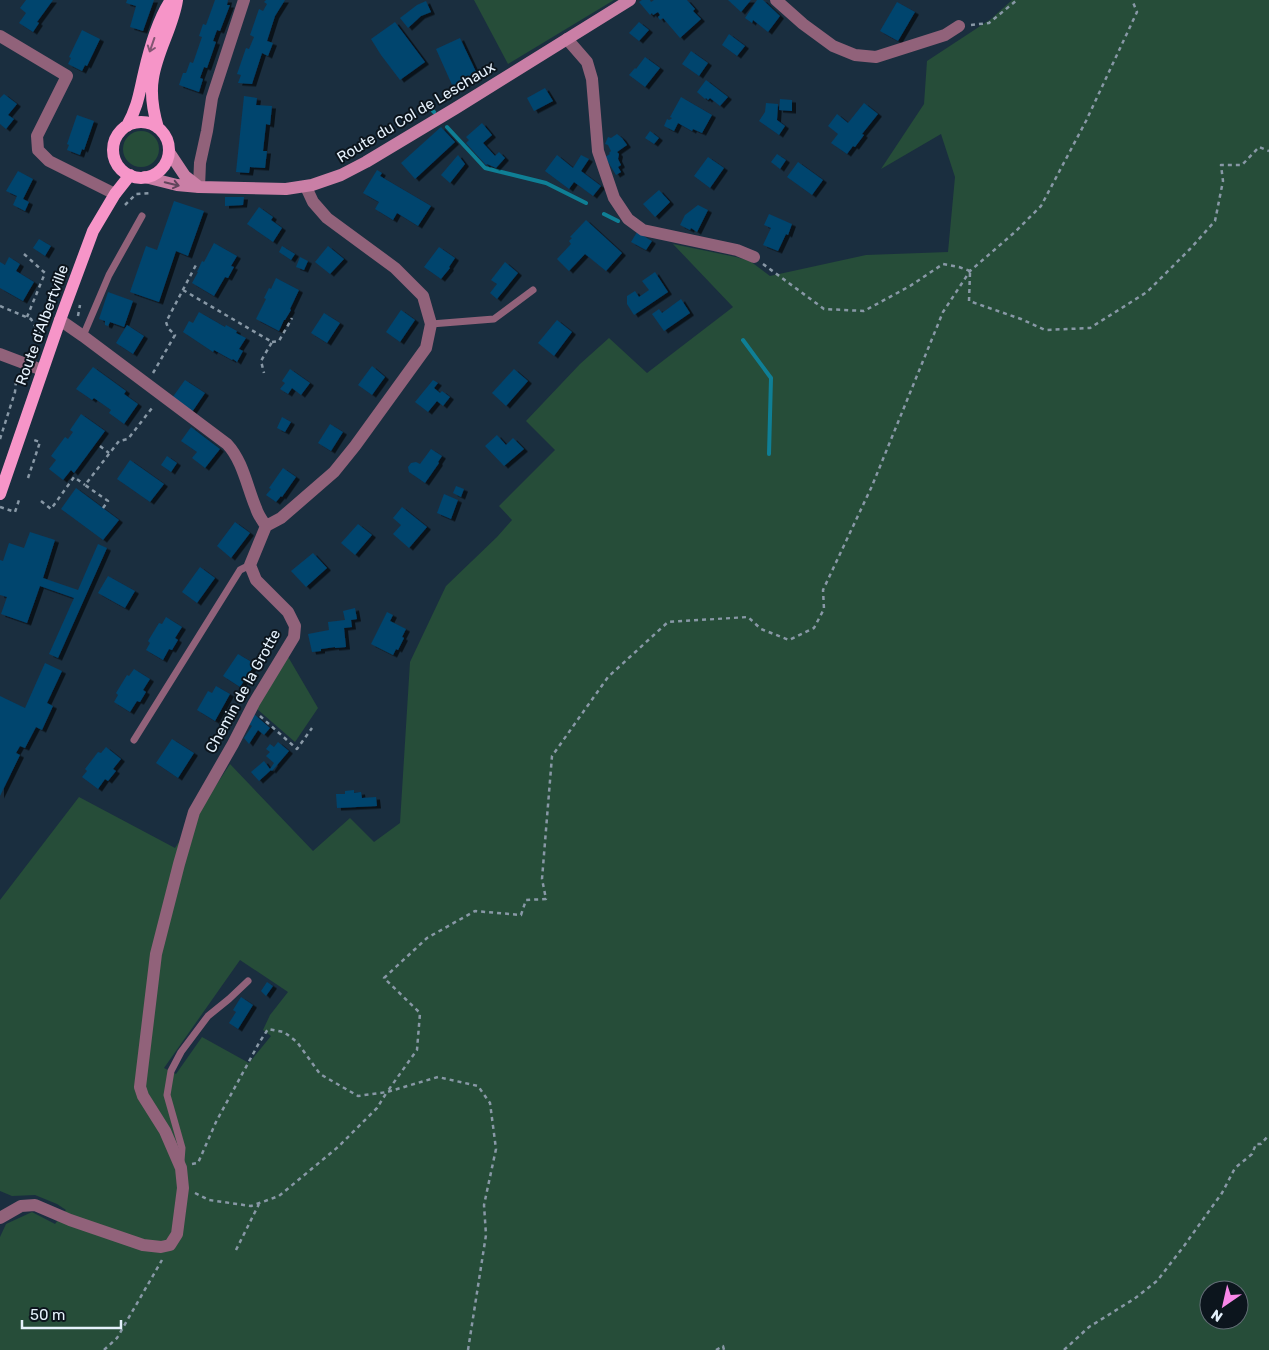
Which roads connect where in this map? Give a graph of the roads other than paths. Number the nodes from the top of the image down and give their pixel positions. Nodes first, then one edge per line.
1 (171, 0) edge
2 (177, 0) edge
3 (244, 0) edge
4 (630, 0) edge
5 (776, 0) edge
6 (959, 26) road end
7 (0, 36) edge
8 (567, 39) junction
9 (128, 126) junction
10 (158, 128) junction
11 (169, 152) junction
12 (130, 175) junction
13 (145, 177) junction
14 (199, 187) junction
15 (306, 187) junction
16 (114, 194) junction
17 (142, 216) dead end
18 (754, 257) road end
19 (533, 290) dead end
20 (60, 320) junction
21 (431, 324) junction
22 (83, 336) junction
23 (0, 354) edge
24 (42, 370) junction
25 (0, 494) edge
26 (266, 526) junction
27 (250, 565) junction
28 (134, 740) dead end
29 (248, 981) dead end
30 (181, 1168) junction
31 (0, 1218) edge

1 -> 9 main road
2 - 10 main road
3 - 14 street
4 - 8 main road, Route du Col de Leschaux
5 - 6 street
7 - 16 street
8 - 15 main road, Route du Col de Leschaux
8 - 18 street
9 - 10 main road
9 - 12 main road
10 - 11 main road
11 - 13 main road
11 - 14 main road
12 - 13 main road
12 - 16 main road, Route d'Albertville
13 -> 14 main road, Route du Col de Leschaux
14 - 15 main road, Route du Col de Leschaux
15 - 21 street
16 - 20 main road, Route d'Albertville
17 - 22 lane
19 - 21 lane
20 - 22 street
20 - 24 main road, Route d'Albertville
21 - 26 street
22 - 26 street
23 - 24 street
24 - 25 main road, Route d'Albertville
26 - 27 street
27 - 28 lane
27 - 30 street, Chemin de la Grotte
29 - 30 lane
30 - 31 street, Chemin de la Grotte

